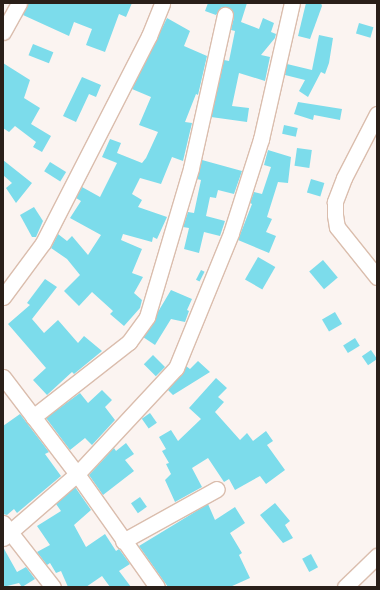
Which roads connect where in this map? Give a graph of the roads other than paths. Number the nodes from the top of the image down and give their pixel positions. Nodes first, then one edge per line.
1 (19, 3) edge
2 (162, 3) edge
3 (292, 3) edge
4 (225, 16) dead end
5 (3, 32) edge
6 (377, 114) edge
7 (377, 277) edge
8 (3, 297) edge
9 (3, 377) edge
10 (33, 416) junction
11 (77, 474) junction
12 (217, 489) dead end
13 (5, 531) edge
14 (123, 541) junction
15 (377, 556) edge
16 (53, 587) edge
17 (157, 587) edge
18 (345, 587) edge

1 - 5 street
2 - 8 street
3 - 11 street
4 - 10 street
6 - 7 street
9 - 10 street
10 - 11 street
11 - 13 street
11 - 14 street
12 - 14 street
13 - 16 street
14 - 17 street
15 - 18 street

